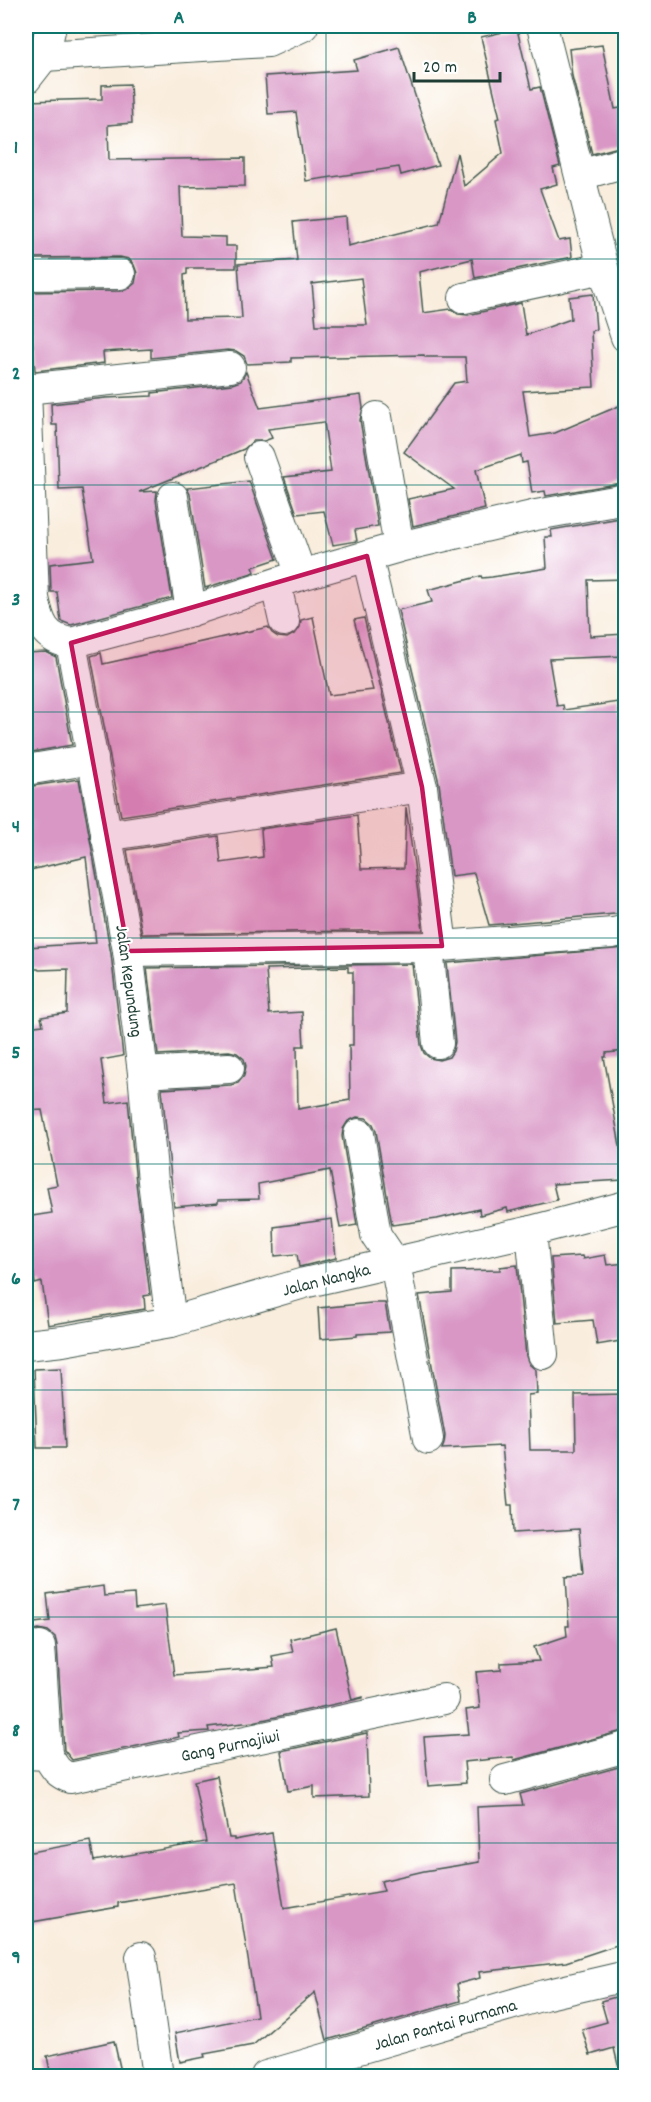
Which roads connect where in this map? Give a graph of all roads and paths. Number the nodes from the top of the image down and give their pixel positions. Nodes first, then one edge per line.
1 (51, 26) edge
2 (303, 26) edge
3 (542, 26) edge
4 (44, 56) junction
5 (26, 79) edge
6 (626, 162) edge
7 (580, 175) junction
8 (603, 268) junction
9 (120, 274) dead end
10 (26, 275) edge
11 (464, 298) dead end
12 (626, 337) edge
13 (230, 367) dead end
14 (26, 397) edge
15 (377, 417) dead end
16 (259, 458) dead end
17 (173, 497) dead end
18 (626, 499) edge
19 (399, 547) junction
20 (367, 556) junction
21 (288, 580) junction
22 (191, 611) junction
23 (284, 621) dead end
24 (48, 639) edge
25 (93, 759) junction
26 (26, 770) edge
27 (422, 787) junction
28 (106, 836) junction
29 (626, 930) edge
30 (435, 946) junction
31 (128, 951) junction
32 (438, 1043) dead end
33 (229, 1068) dead end
34 (143, 1073) junction
35 (359, 1134) dead end
36 (626, 1206) edge
37 (531, 1231) junction
38 (395, 1263) junction
39 (171, 1322) junction
40 (26, 1345) edge
41 (543, 1354) dead end
42 (428, 1439) dead end
43 (40, 1646) dead end
44 (444, 1699) dead end
45 (626, 1747) edge
46 (36, 1754) edge
47 (505, 1780) dead end
48 (141, 1957) dead end
49 (626, 1976) edge
50 (158, 2076) edge
51 (266, 2076) edge

1 - 4 street
2 - 4 street
3 - 7 street
4 - 5 street
6 - 7 street
7 - 8 street
8 - 11 street
8 - 12 street
9 - 10 street
13 - 14 street
14 - 24 street, Jalan Kepundung
15 - 19 street
16 - 21 street
17 - 22 street
18 - 19 street
19 - 20 street
20 - 21 street
20 - 27 street
21 - 22 street
21 - 23 street
22 - 24 street
24 - 25 street, Jalan Kepundung
25 - 26 street
25 - 28 street, Jalan Kepundung
27 - 28 street
27 - 30 street
28 - 31 street, Jalan Kepundung
29 - 30 street
30 - 31 street
30 - 32 street
31 - 34 street, Jalan Kepundung
33 - 34 street
34 - 39 street, Jalan Kepundung
35 - 38 street
36 - 37 street, Jalan Nangka
37 - 38 street, Jalan Nangka
37 - 41 street
38 - 39 street, Jalan Nangka
38 - 42 street
39 - 40 street, Jalan Nangka
43 - 46 street
44 - 46 street, Gang Purnajiwi
45 - 47 street
48 - 50 street
49 - 51 street, Jalan Pantai Purnama

